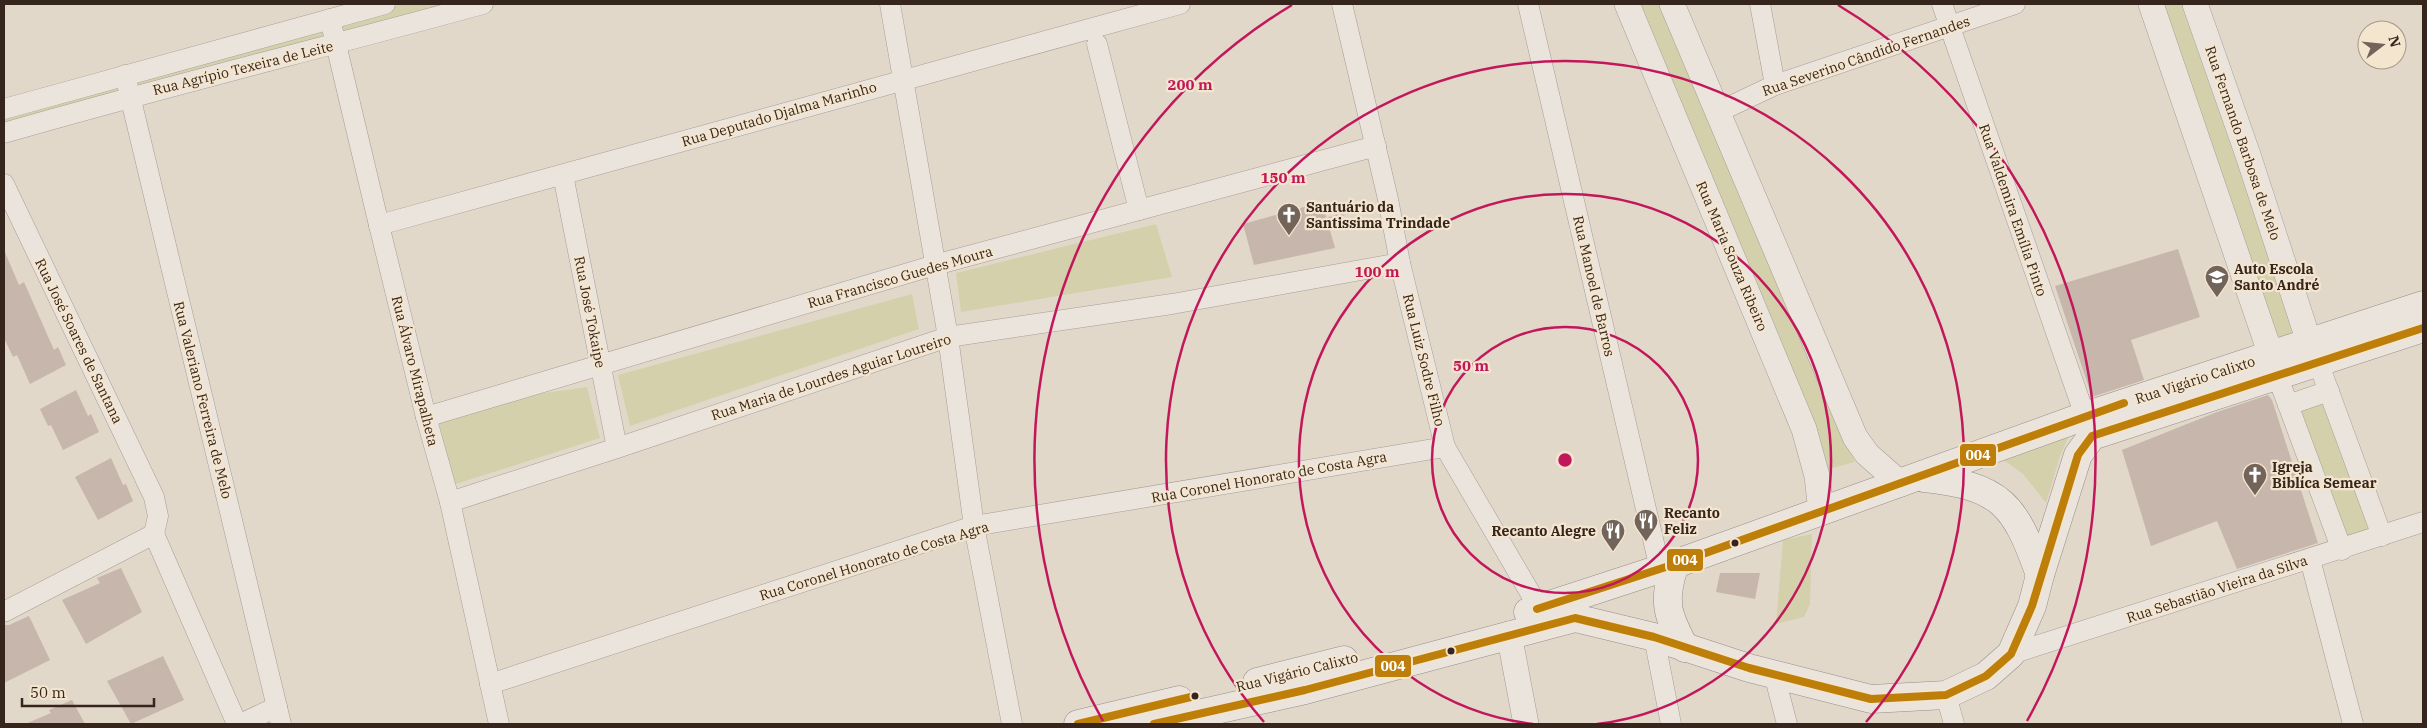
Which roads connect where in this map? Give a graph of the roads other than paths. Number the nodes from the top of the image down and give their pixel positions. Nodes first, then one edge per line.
1 (385, 4) edge
2 (483, 4) edge
3 (890, 4) edge
4 (1180, 4) edge
5 (1342, 4) edge
6 (1528, 4) edge
7 (1627, 4) edge
8 (1672, 4) edge
9 (1760, 4) edge
10 (1942, 4) edge
11 (2015, 4) edge
12 (2151, 4) edge
13 (2195, 4) edge
14 (330, 19) junction
15 (1950, 27) junction
16 (338, 44) junction
17 (1097, 44) dead end
18 (125, 75) junction
19 (903, 79) junction
20 (1775, 85) junction
21 (131, 96) junction
22 (4, 109) edge
23 (1718, 112) junction
24 (4, 133) edge
25 (1376, 146) junction
26 (563, 175) junction
27 (4, 184) edge
28 (1139, 210) junction
29 (379, 225) junction
30 (1400, 262) junction
31 (935, 265) junction
32 (2423, 305) edge
33 (2423, 328) edge
34 (948, 337) junction
35 (2314, 352) junction
36 (601, 364) junction
37 (2274, 365) junction
38 (2329, 391) junction
39 (2288, 405) junction
40 (2085, 416) junction
41 (426, 417) junction
42 (1445, 447) junction
43 (617, 448) junction
44 (1910, 480) junction
45 (450, 502) junction
46 (1821, 512) junction
47 (2423, 522) edge
48 (974, 526) junction
49 (154, 534) junction
50 (2382, 536) junction
51 (2342, 550) junction
52 (2310, 559) junction
53 (1667, 566) junction
54 (2040, 575) junction
55 (1540, 608) junction
56 (4, 612) edge
57 (1509, 634) junction
58 (1654, 637) junction
59 (1685, 648) junction
60 (2011, 654) junction
61 (1774, 674) junction
62 (490, 684) junction
63 (1946, 695) junction
64 (279, 716) edge
65 (238, 724) edge
66 (499, 724) edge
67 (1012, 724) edge
68 (1078, 724) edge
69 (1154, 724) edge
70 (1526, 724) edge
71 (1671, 724) edge
72 (1787, 724) edge
73 (1954, 724) edge
74 (2353, 724) edge

1 - 14 street, Rua Agrípio Texeira de Leite
2 - 16 street, Rua Agrípio Texeira de Leite
3 - 19 street
4 - 19 street, Rua Deputado Djalma Marinho
5 - 25 street, Rua Luiz Sodre Filho
6 - 53 street, Rua Manoel de Barros
7 - 46 street, Rua Maria Souza Ribeiro
8 - 23 street
9 - 20 street
10 - 15 street, Rua Valdemira Emília Pinto
11 - 15 street, Rua Severino Cândido Fernandes
12 - 37 street
13 - 35 street, Rua Fernando Barbosa de Melo
14 - 16 street, Rua Álvaro Mirapalheta
14 - 18 street, Rua Agrípio Texeira de Leite
15 - 20 street, Rua Severino Cândido Fernandes
15 - 40 street, Rua Valdemira Emília Pinto
16 - 21 street, Rua Agrípio Texeira de Leite
16 - 29 street, Rua Álvaro Mirapalheta
17 - 28 street
18 - 21 street, Rua Valeriano Ferreira de Melo
18 - 22 street, Rua Agrípio Texeira de Leite
19 - 26 street, Rua Deputado Djalma Marinho
19 - 31 street
20 - 23 street, Rua Severino Cândido Fernandes
21 - 24 street, Rua Agrípio Texeira de Leite
21 - 64 street, Rua Valeriano Ferreira de Melo
23 - 44 street
25 - 28 street, Rua Francisco Guedes Moura
25 - 30 street, Rua Luiz Sodre Filho
26 - 29 street, Rua Deputado Djalma Marinho
26 - 36 street, Rua José Tokaipe
27 - 49 street, Rua José Soares de Santana
28 - 31 street, Rua Francisco Guedes Moura
29 - 41 street, Rua Álvaro Mirapalheta
30 - 34 street, Rua Maria de Lourdes Aguiar Loureiro
30 - 42 street, Rua Luiz Sodre Filho
31 - 34 street
31 - 36 street, Rua Francisco Guedes Moura
32 - 35 main road, Rua Vigário Calixto
33 - 35 main road, Rua Vigário Calixto
34 - 43 street, Rua Maria de Lourdes Aguiar Loureiro
34 - 48 street
35 - 37 main road, Rua Vigário Calixto
35 - 38 street, Rua Fernando Barbosa de Melo
36 - 41 street, Rua Francisco Guedes Moura
36 - 43 street, Rua José Tokaipe
37 - 39 street
37 - 40 main road, Rua Vigário Calixto
37 - 54 main road, Rua Vigário Calixto
38 - 39 street
38 - 50 street, Rua Fernando Barbosa de Melo
39 - 51 street
40 - 44 main road, Rua Vigário Calixto
41 - 45 street, Rua Álvaro Mirapalheta
42 - 48 street, Rua Coronel Honorato de Costa Agra
42 - 55 street, Rua Luiz Sodre Filho
43 - 45 street, Rua Maria de Lourdes Aguiar Loureiro
44 - 46 main road, Rua Vigário Calixto
44 - 54 main road
45 - 62 street, Rua Álvaro Mirapalheta
46 - 53 main road, Rua Vigário Calixto
47 - 50 street, Rua Sebastião Vieira da Silva
48 - 62 street, Rua Coronel Honorato de Costa Agra
48 - 67 street
49 - 56 street
49 - 65 street
50 - 51 street, Rua Sebastião Vieira da Silva
51 - 52 street, Rua Sebastião Vieira da Silva
52 - 60 street, Rua Sebastião Vieira da Silva
52 - 74 street
53 - 55 main road, Rua Vigário Calixto
53 - 59 main road
54 - 60 main road, Rua Vigário Calixto
55 - 68 main road, Rua Vigário Calixto
57 - 58 main road, Rua Vigário Calixto
57 - 69 main road, Rua Vigário Calixto
57 - 70 street
58 - 59 main road, Rua Vigário Calixto
58 - 71 street
59 - 61 main road, Rua Vigário Calixto
60 - 63 main road, Rua Vigário Calixto
61 - 63 main road, Rua Vigário Calixto
61 - 72 street
62 - 66 street, Rua Álvaro Mirapalheta
63 - 73 street
64 - 65 street

